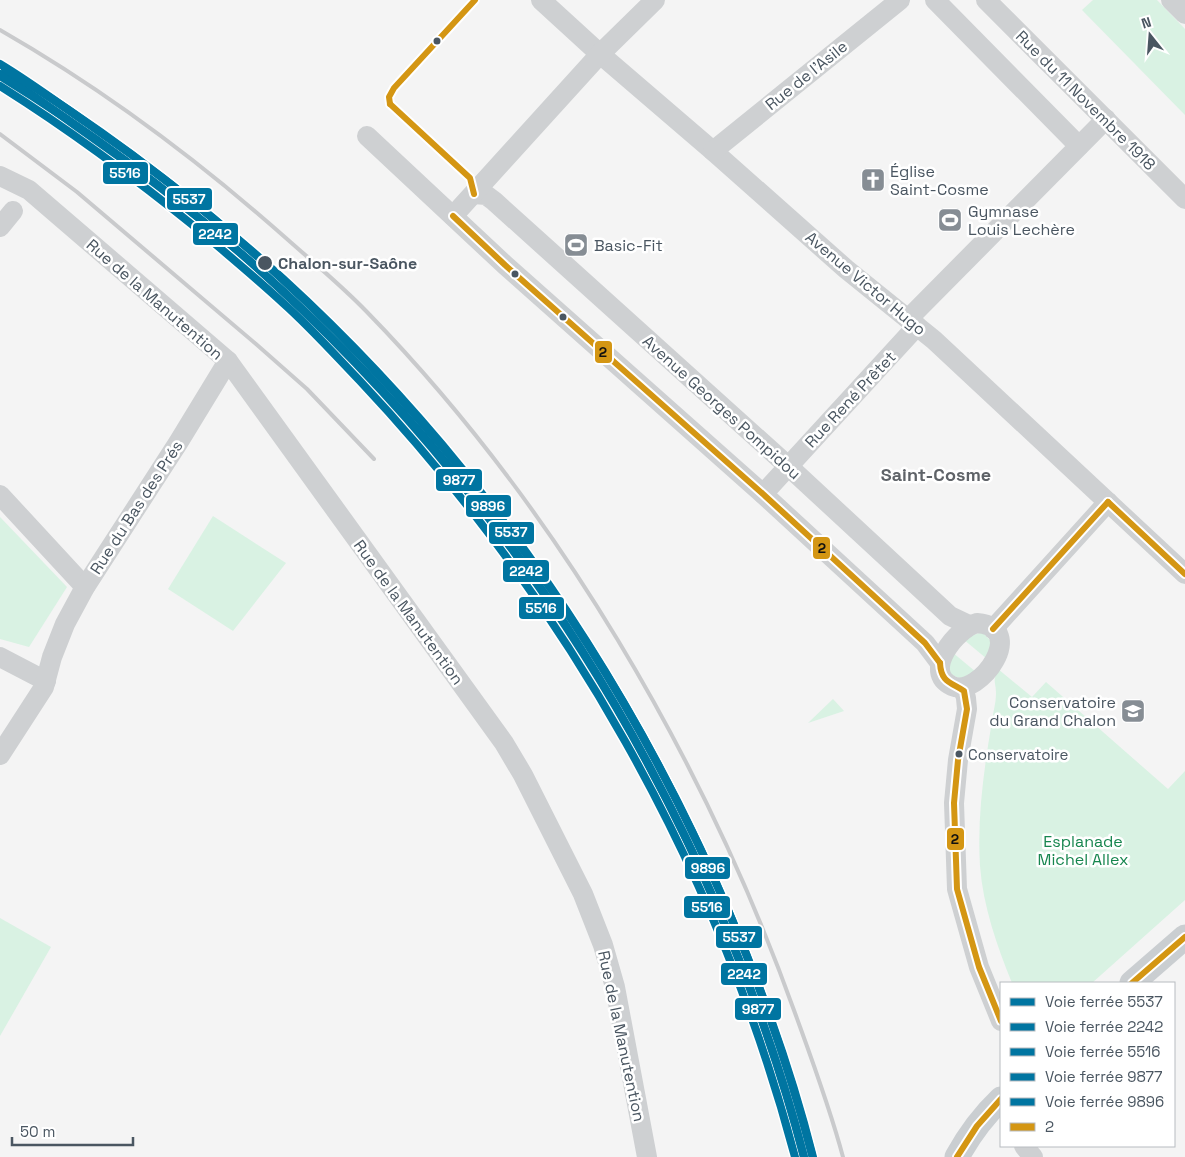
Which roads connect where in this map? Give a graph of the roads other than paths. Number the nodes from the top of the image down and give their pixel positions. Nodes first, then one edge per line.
1 (541, 0) edge
2 (655, 0) edge
3 (900, 0) edge
4 (936, 0) edge
5 (986, 0) edge
6 (1171, 0) edge
7 (1185, 14) edge
8 (600, 54) junction
9 (1106, 119) junction
10 (367, 136) dead end
11 (1079, 146) junction
12 (713, 151) junction
13 (0, 176) edge
14 (474, 194) junction
15 (1185, 199) edge
16 (13, 211) dead end
17 (453, 216) junction
18 (0, 227) edge
19 (912, 323) junction
20 (228, 361) junction
21 (788, 466) junction
22 (763, 494) junction
23 (0, 495) edge
24 (1108, 502) junction
25 (1185, 574) edge
26 (85, 587) junction
27 (969, 625) junction
28 (993, 629) junction
29 (0, 657) edge
30 (940, 663) junction
31 (46, 681) junction
32 (959, 688) junction
33 (0, 755) edge
34 (1185, 937) edge
35 (1133, 982) edge
36 (1000, 1017) edge
37 (999, 1105) edge
38 (1025, 1147) edge
39 (647, 1157) edge
40 (957, 1157) edge
41 (1033, 1157) edge

1 - 8 street, Avenue Victor Hugo
2 - 8 street
3 - 12 street, Rue de l'Asile
4 - 11 street
5 - 9 street, Rue du 11 Novembre 1918
6 - 7 street
8 - 12 street, Avenue Victor Hugo
8 - 14 street
9 - 11 street, Rue René Prêtet
9 - 15 street, Rue du 11 Novembre 1918
10 - 17 street
11 - 19 street, Rue René Prêtet
12 - 19 street, Avenue Victor Hugo
13 - 20 street, Rue de la Manutention
14 - 17 street
14 - 21 street, Avenue Georges Pompidou
16 - 18 street
17 - 22 street
19 - 21 street, Rue René Prêtet
19 - 24 street, Avenue Victor Hugo
20 - 26 street, Rue du Bas des Prés
20 - 39 street, Rue de la Manutention
21 - 22 street, Rue René Prêtet
21 - 27 street, Avenue Georges Pompidou
22 - 30 street
23 - 26 street
24 - 25 street, Avenue Victor Hugo
24 - 28 street
26 - 31 street, Rue du Bas des Prés
27 - 28 street
27 - 30 street
28 - 32 street
29 - 31 street
30 - 32 street
31 - 33 street, Rue du Bas des Prés
32 - 36 street
34 - 35 main road
37 - 40 main road
38 - 41 street

